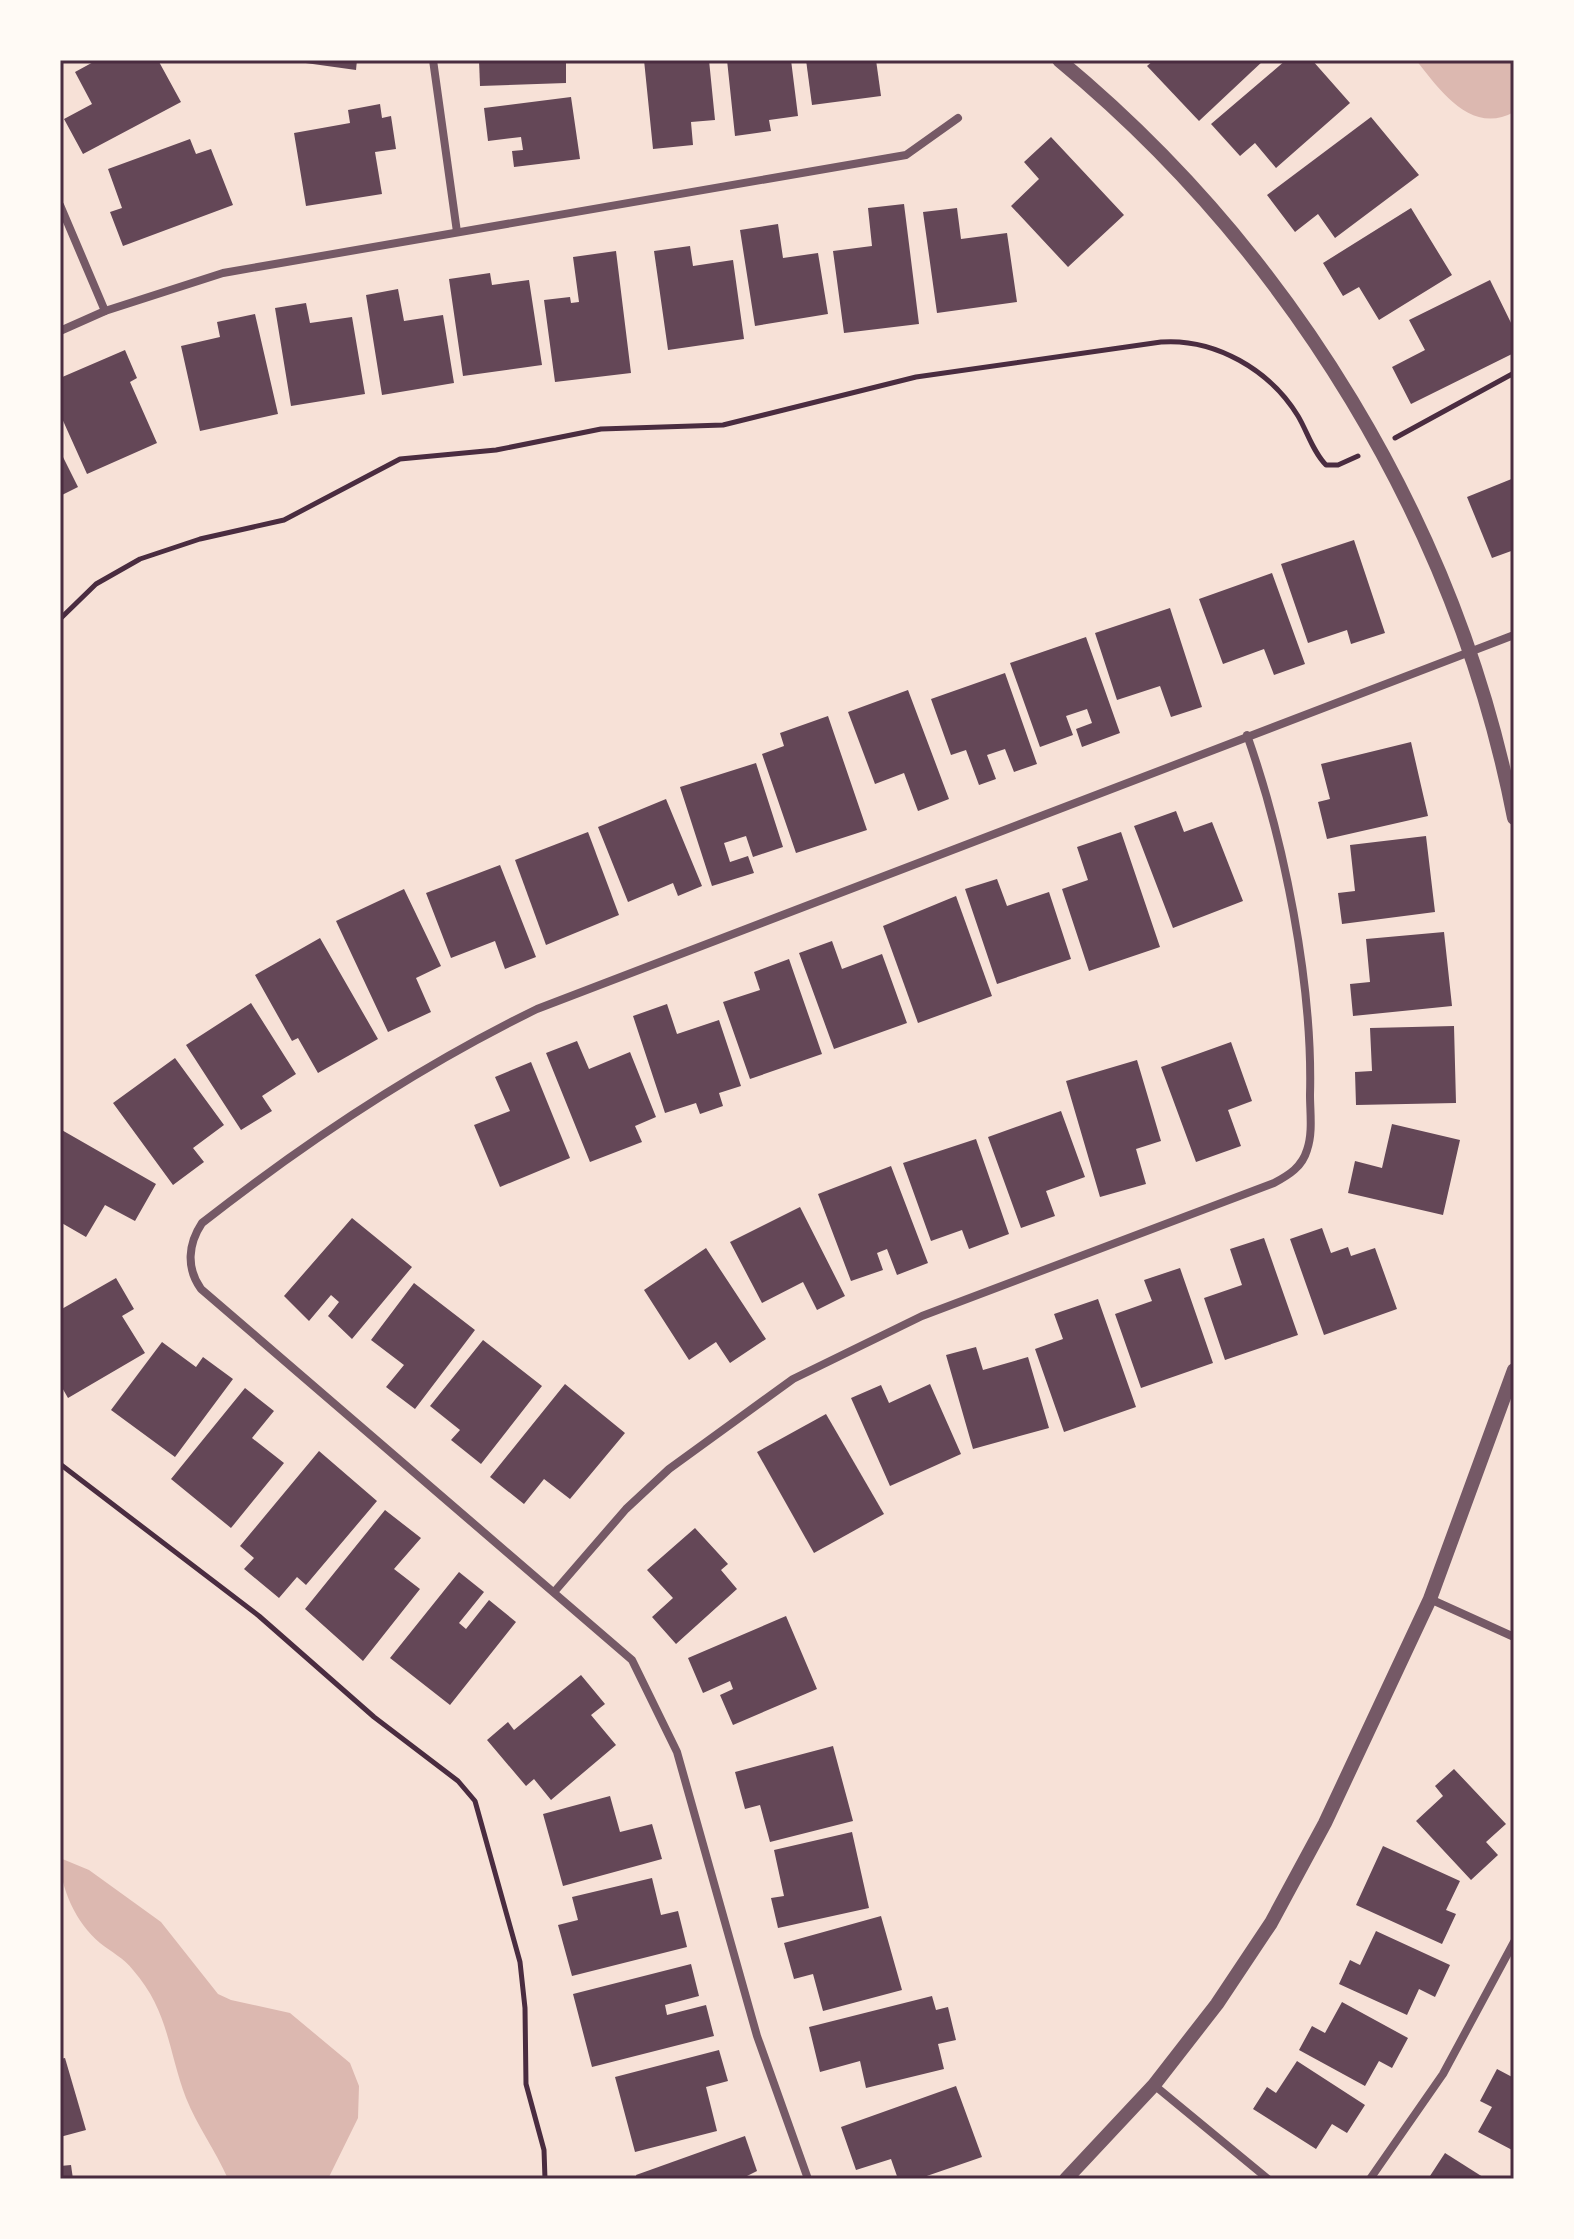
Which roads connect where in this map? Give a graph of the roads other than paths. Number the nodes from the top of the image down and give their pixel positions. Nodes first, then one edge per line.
1 (433, 60) edge
2 (1059, 60) edge
3 (958, 118) dead end
4 (60, 205) edge
5 (457, 232) junction
6 (105, 311) junction
7 (60, 331) edge
8 (1514, 635) edge
9 (1470, 651) junction
10 (1247, 735) junction
11 (1514, 818) edge
12 (1514, 1370) edge
13 (555, 1591) junction
14 (1430, 1599) junction
15 (1514, 1637) edge
16 (1514, 1942) edge
17 (1154, 2085) junction
18 (808, 2179) edge
19 (1066, 2179) edge
20 (1268, 2179) edge
21 (1370, 2179) edge

1 - 5 street
2 - 9 street
3 - 5 street
4 - 6 street
5 - 6 street
6 - 7 street
8 - 9 street
9 - 10 street
9 - 11 street
10 - 13 street
10 - 13 street
12 - 14 street
13 - 18 street
14 - 15 street
14 - 17 street
16 - 21 street
17 - 19 street
17 - 20 street

